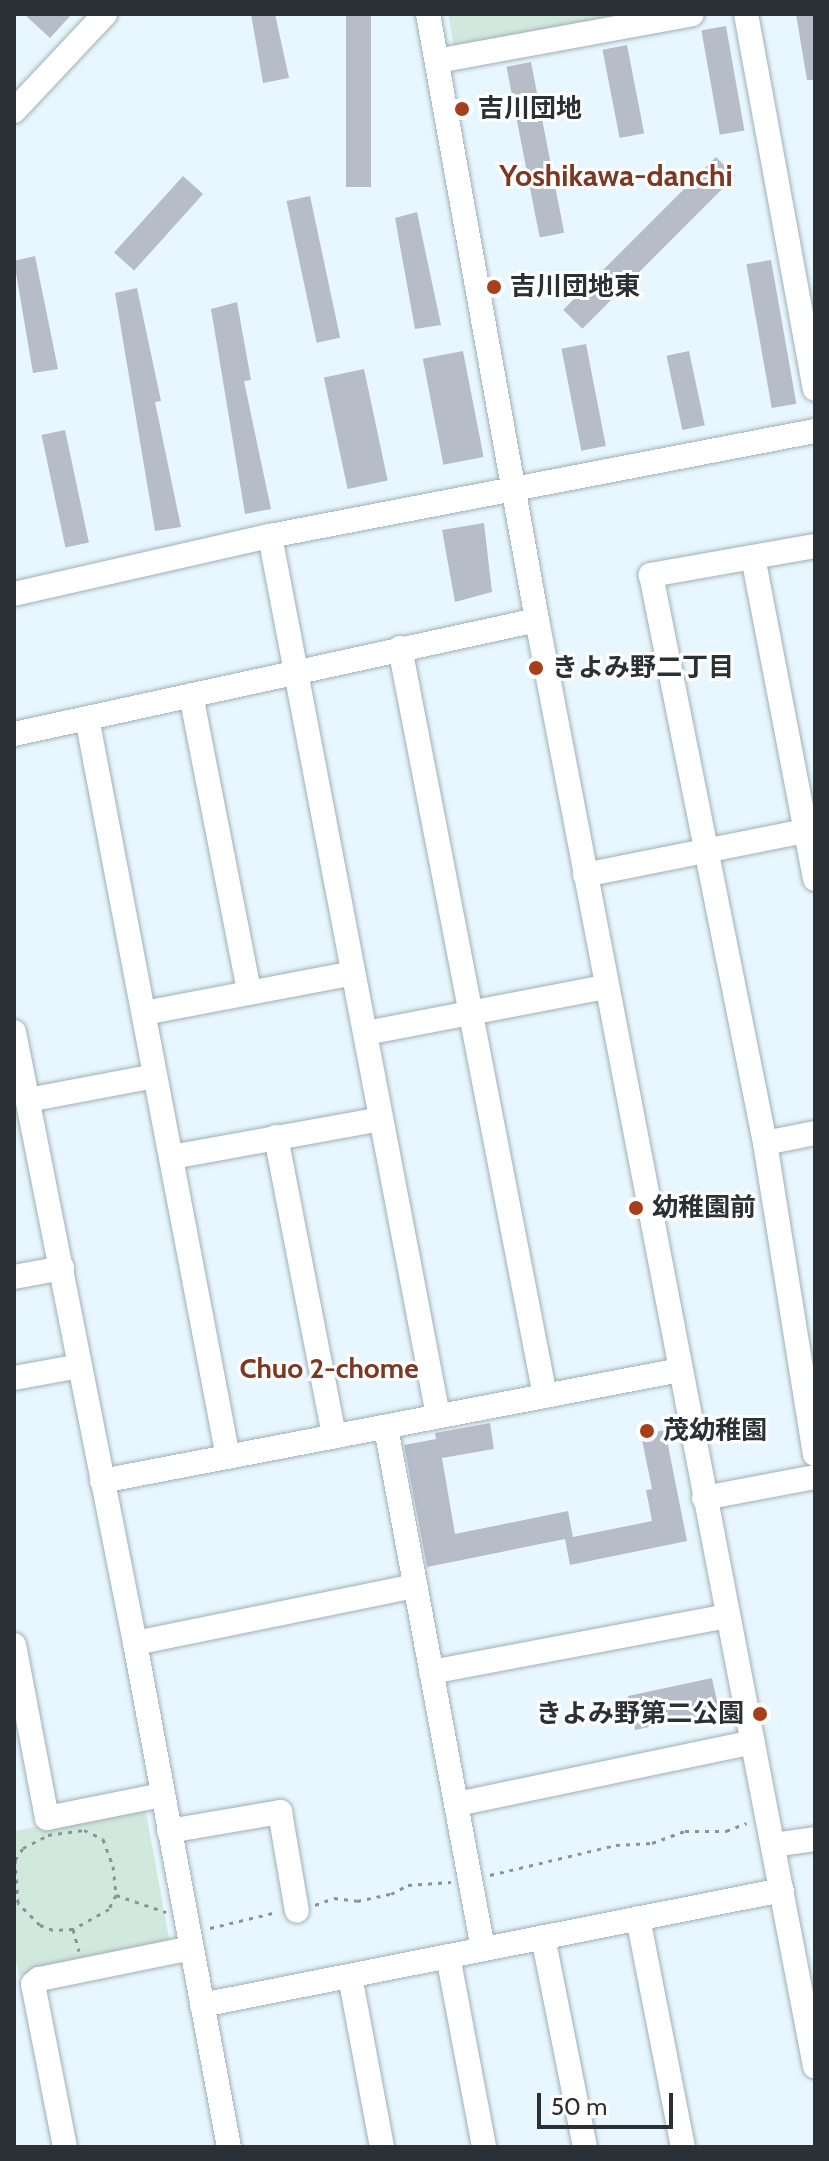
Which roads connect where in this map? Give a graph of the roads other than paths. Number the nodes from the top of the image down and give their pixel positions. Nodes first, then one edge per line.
1 (105, 14) edge
2 (428, 14) edge
3 (692, 14) edge
4 (746, 14) edge
5 (437, 61) junction
6 (14, 111) edge
7 (815, 389) edge
8 (815, 431) edge
9 (513, 488) junction
10 (270, 536) junction
11 (815, 546) edge
12 (753, 557) junction
13 (14, 594) edge
14 (537, 620) junction
15 (400, 648) junction
16 (295, 672) junction
17 (191, 695) junction
18 (87, 718) junction
19 (14, 734) edge
20 (810, 830) edge
21 (706, 849) junction
22 (585, 875) junction
23 (815, 879) edge
24 (353, 973) junction
25 (606, 987) junction
26 (249, 992) junction
27 (471, 1012) junction
28 (144, 1013) junction
29 (14, 1032) edge
30 (366, 1033) junction
31 (155, 1076) junction
32 (28, 1100) junction
33 (381, 1119) junction
34 (815, 1133) edge
35 (276, 1137) junction
36 (765, 1143) junction
37 (172, 1157) junction
38 (62, 1268) junction
39 (14, 1277) edge
40 (80, 1366) junction
41 (680, 1370) junction
42 (14, 1378) edge
43 (545, 1396) junction
44 (438, 1416) junction
45 (386, 1428) junction
46 (334, 1436) junction
47 (815, 1454) edge
48 (228, 1457) junction
49 (815, 1477) edge
50 (102, 1481) junction
51 (704, 1498) junction
52 (415, 1586) junction
53 (728, 1616) junction
54 (135, 1643) junction
55 (14, 1645) edge
56 (431, 1672) junction
57 (753, 1742) junction
58 (162, 1795) junction
59 (457, 1804) junction
60 (169, 1831) junction
61 (815, 1839) edge
62 (773, 1845) junction
63 (782, 1890) junction
64 (297, 1911) dead end
65 (638, 1918) junction
66 (543, 1937) junction
67 (190, 1940) junction
68 (483, 1949) junction
69 (448, 1956) junction
70 (350, 1976) junction
71 (202, 2005) junction
72 (815, 2067) edge
73 (65, 2147) edge
74 (229, 2147) edge
75 (382, 2147) edge
76 (484, 2147) edge
77 (585, 2147) edge
78 (683, 2147) edge

1 - 6 street
2 - 5 street
3 - 5 street
4 - 7 street
5 - 9 street
8 - 9 street
9 - 10 street
9 - 14 street
10 - 13 street
10 - 16 street
11 - 12 street
12 - 20 street
12 - 21 street
14 - 15 street
14 - 22 street
15 - 16 street
15 - 27 street
16 - 17 street
16 - 24 street
17 - 18 street
17 - 26 street
18 - 19 street
18 - 28 street
20 - 21 street
20 - 23 street
21 - 22 street
21 - 36 street
22 - 25 street
24 - 26 street
24 - 30 street
25 - 27 street
25 - 41 street
26 - 28 street
27 - 30 street
27 - 43 street
28 - 31 street
29 - 32 street
30 - 33 street
31 - 32 street
31 - 37 street
32 - 38 street
33 - 35 street
33 - 44 street
34 - 36 street
35 - 37 street
35 - 46 street
36 - 47 street
37 - 48 street
38 - 39 street
38 - 40 street
40 - 42 street
40 - 50 street
41 - 43 street
41 - 51 street
43 - 44 street
44 - 45 street
45 - 46 street
45 - 52 street
46 - 48 street
48 - 50 street
49 - 51 street
50 - 54 street
51 - 53 street
52 - 54 street
52 - 56 street
53 - 56 street
53 - 57 street
54 - 58 street
55 - 58 street
56 - 59 street
57 - 59 street
57 - 62 street
58 - 60 street
59 - 68 street
60 - 64 street
60 - 67 street
61 - 62 street
62 - 63 street
63 - 65 street
63 - 72 street
65 - 66 street
65 - 78 street
66 - 68 street
66 - 77 street
67 - 71 street
67 - 73 street
68 - 69 street
69 - 70 street
69 - 76 street
70 - 71 street
70 - 75 street
71 - 74 street

